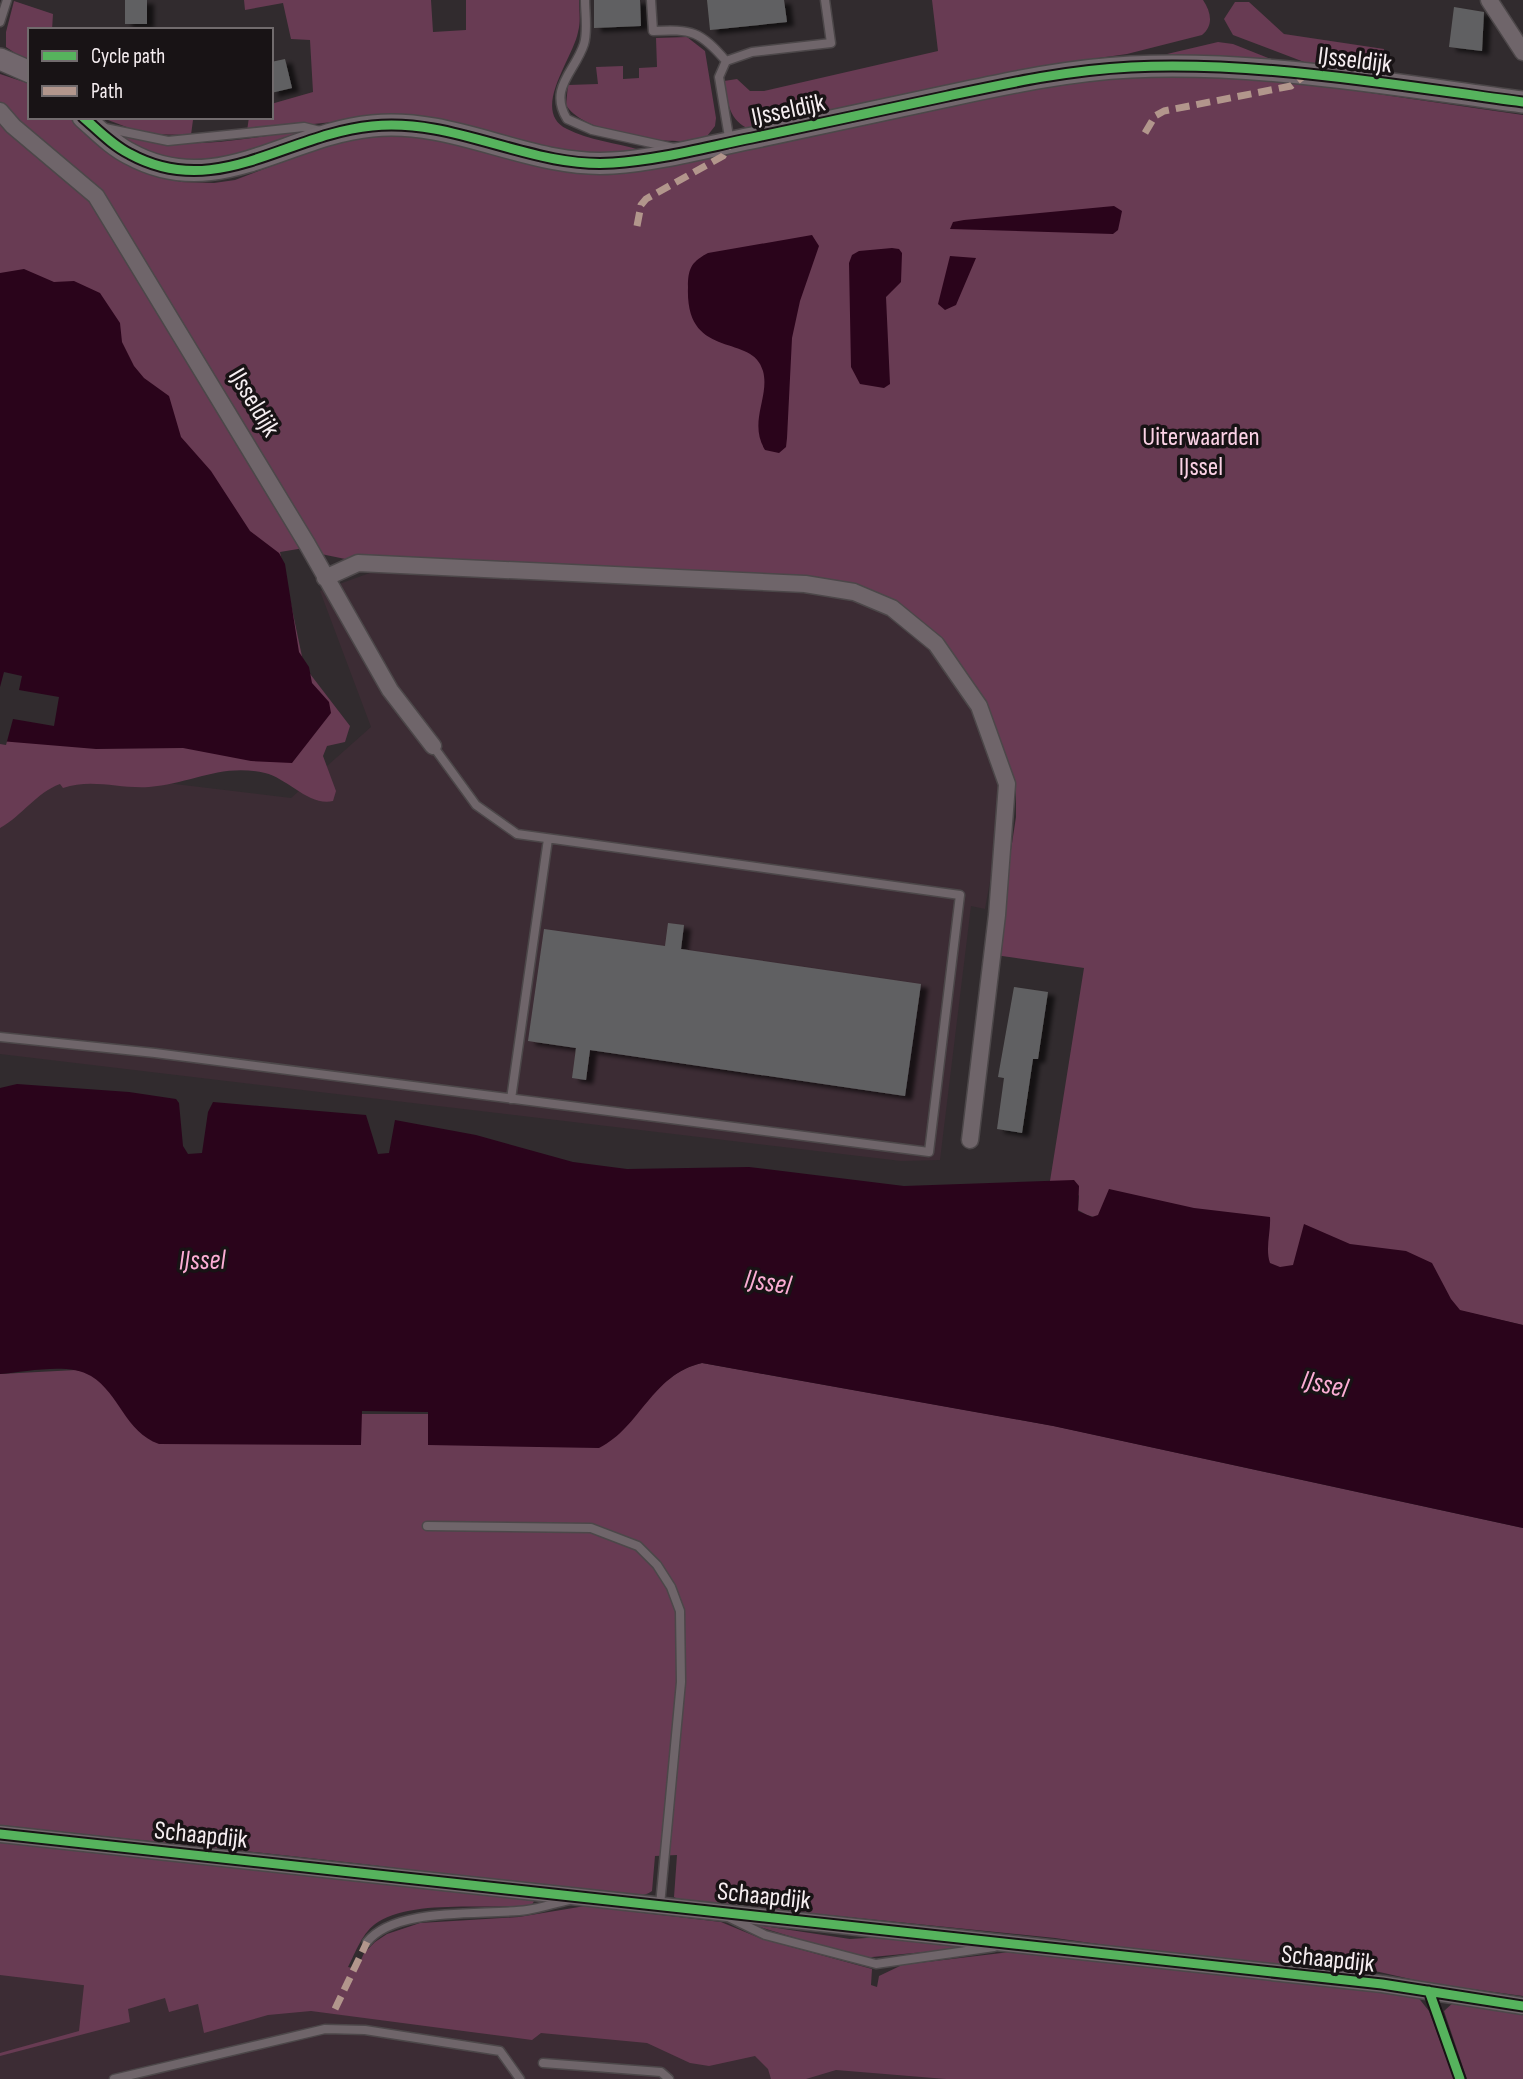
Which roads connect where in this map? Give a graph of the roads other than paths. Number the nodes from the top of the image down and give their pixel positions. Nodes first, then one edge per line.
1 (8, 0) edge
2 (585, 0) edge
3 (651, 0) edge
4 (825, 0) edge
5 (1489, 0) edge
6 (0, 22) edge
7 (1523, 52) edge
8 (0, 58) edge
9 (726, 61) junction
10 (28, 71) edge
11 (1523, 102) edge
12 (0, 111) edge
13 (87, 120) edge
14 (330, 133) junction
15 (730, 142) junction
16 (687, 151) junction
17 (325, 578) junction
18 (433, 746) joint
19 (548, 839) junction
20 (0, 1037) edge
21 (511, 1099) junction
22 (970, 1139) dead end
23 (427, 1526) dead end
24 (0, 1834) edge
25 (582, 1897) junction
26 (660, 1905) junction
27 (720, 1912) junction
28 (367, 1942) dead end
29 (1010, 1942) junction
30 (1523, 2006) edge
31 (543, 2063) dead end
32 (114, 2079) edge
33 (520, 2079) edge
34 (669, 2079) edge

1 - 6 lane
2 - 16 lane
3 - 9 lane
4 - 9 lane
5 - 7 street
8 - 10 street
9 - 15 lane
11 - 15 street, IJsseldijk
12 - 17 street, IJsseldijk
13 - 14 lane
13 - 14 street, IJsseldijk
14 - 16 street, IJsseldijk
15 - 16 street, IJsseldijk
17 - 18 street, IJsseldijk
17 - 22 street
18 - 19 lane
19 - 21 lane
19 - 21 lane
20 - 21 lane
23 - 26 lane
24 - 25 street, Schaapdijk
25 - 26 street, Schaapdijk
25 - 28 lane
26 - 27 street, Schaapdijk
27 - 29 street, Schaapdijk
27 - 29 lane, Schaapdijk
29 - 30 street, Schaapdijk
31 - 34 lane
32 - 33 lane

